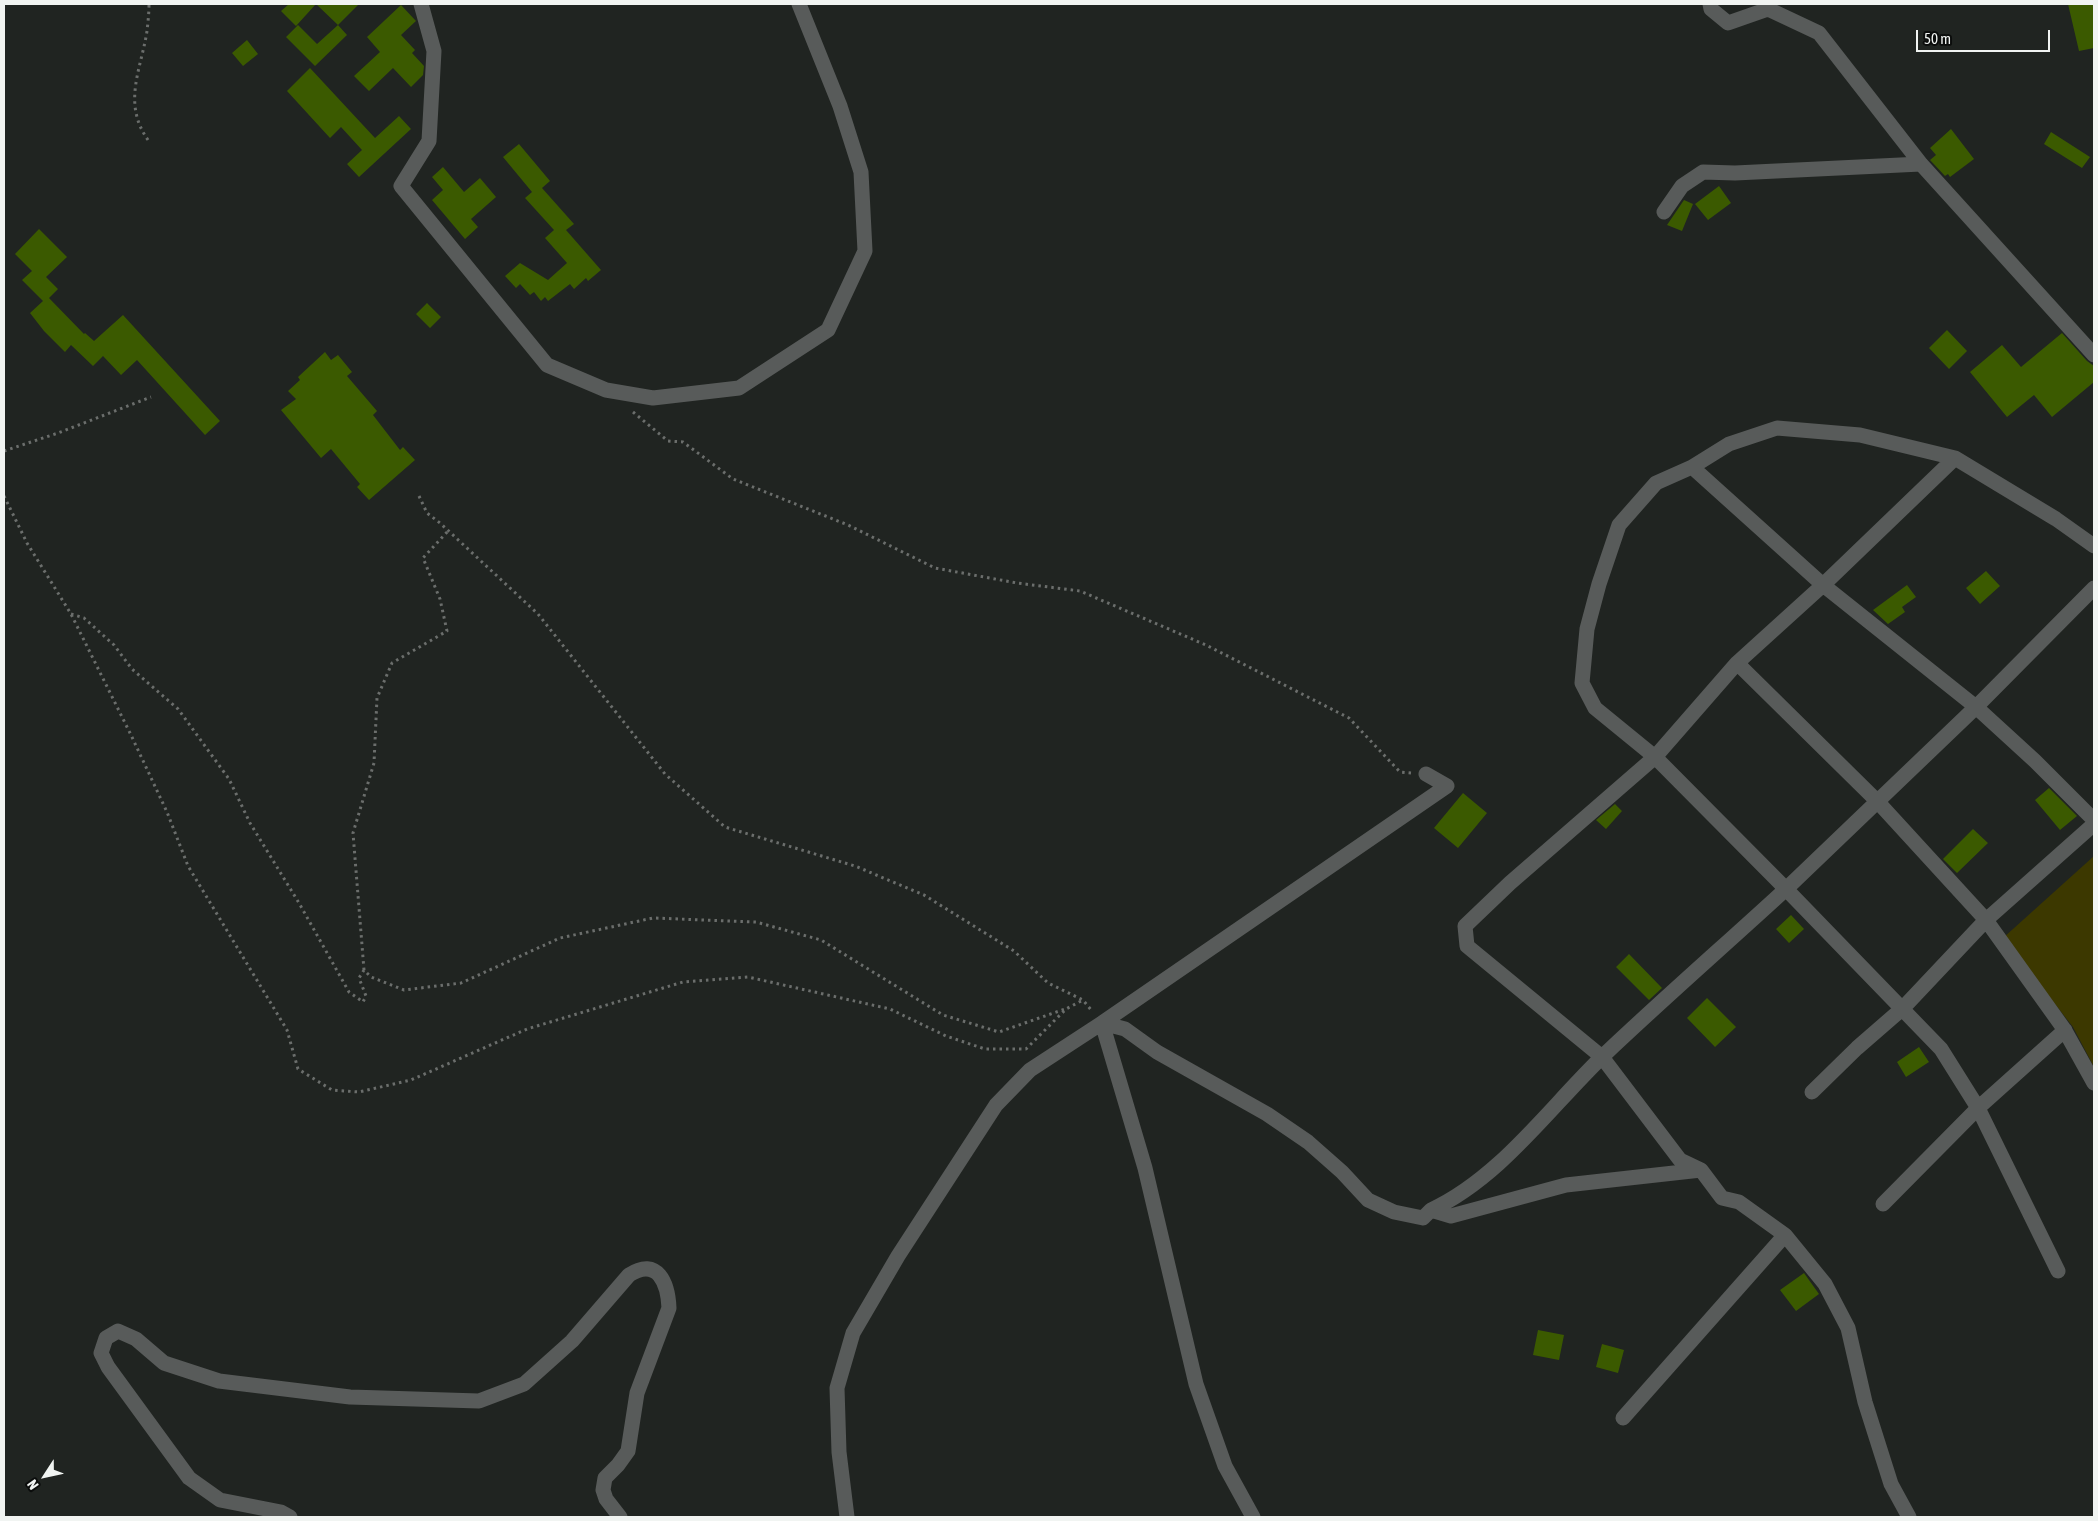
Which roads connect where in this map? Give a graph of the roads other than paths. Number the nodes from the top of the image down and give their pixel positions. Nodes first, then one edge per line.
1 (421, 4) edge
2 (799, 4) edge
3 (1710, 4) edge
4 (1921, 164) junction
5 (1664, 212) dead end
6 (2094, 355) edge
7 (1955, 458) junction
8 (1692, 467) junction
9 (2094, 546) edge
10 (1823, 585) junction
11 (2094, 588) edge
12 (1737, 664) junction
13 (1976, 707) junction
14 (1655, 756) junction
15 (1426, 774) road end
16 (1877, 802) junction
17 (2094, 822) edge
18 (1786, 889) junction
19 (1986, 920) junction
20 (1903, 1008) junction
21 (1102, 1023) junction
22 (2065, 1030) junction
23 (1602, 1057) junction
24 (2094, 1082) edge
25 (1812, 1092) dead end
26 (1978, 1108) junction
27 (1701, 1170) junction
28 (1883, 1204) dead end
29 (1431, 1210) junction
30 (1785, 1235) junction
31 (2058, 1271) dead end
32 (1623, 1418) dead end
33 (290, 1517) edge
34 (620, 1517) edge
35 (847, 1517) edge
36 (1253, 1517) edge
37 (1909, 1517) edge

1 - 2 street
3 - 4 street
4 - 5 street
4 - 6 street
7 - 8 street
7 - 9 street
7 - 10 street
8 - 10 street
8 - 14 street
10 - 12 street
10 - 13 street
11 - 13 street
12 - 14 street
12 - 16 street
13 - 16 street
13 - 17 street
14 - 18 street
14 - 23 street
15 - 21 street
16 - 18 street
16 - 19 street
17 - 19 street
18 - 20 street
18 - 23 street
19 - 20 street
19 - 22 street
20 - 25 street
20 - 26 street
21 - 29 street
21 - 35 street
21 - 36 street
22 - 24 street
22 - 26 street
23 - 27 street
23 - 29 street
26 - 28 street
26 - 31 street
27 - 29 street
27 - 30 street
30 - 32 street
30 - 37 street
33 - 34 street

